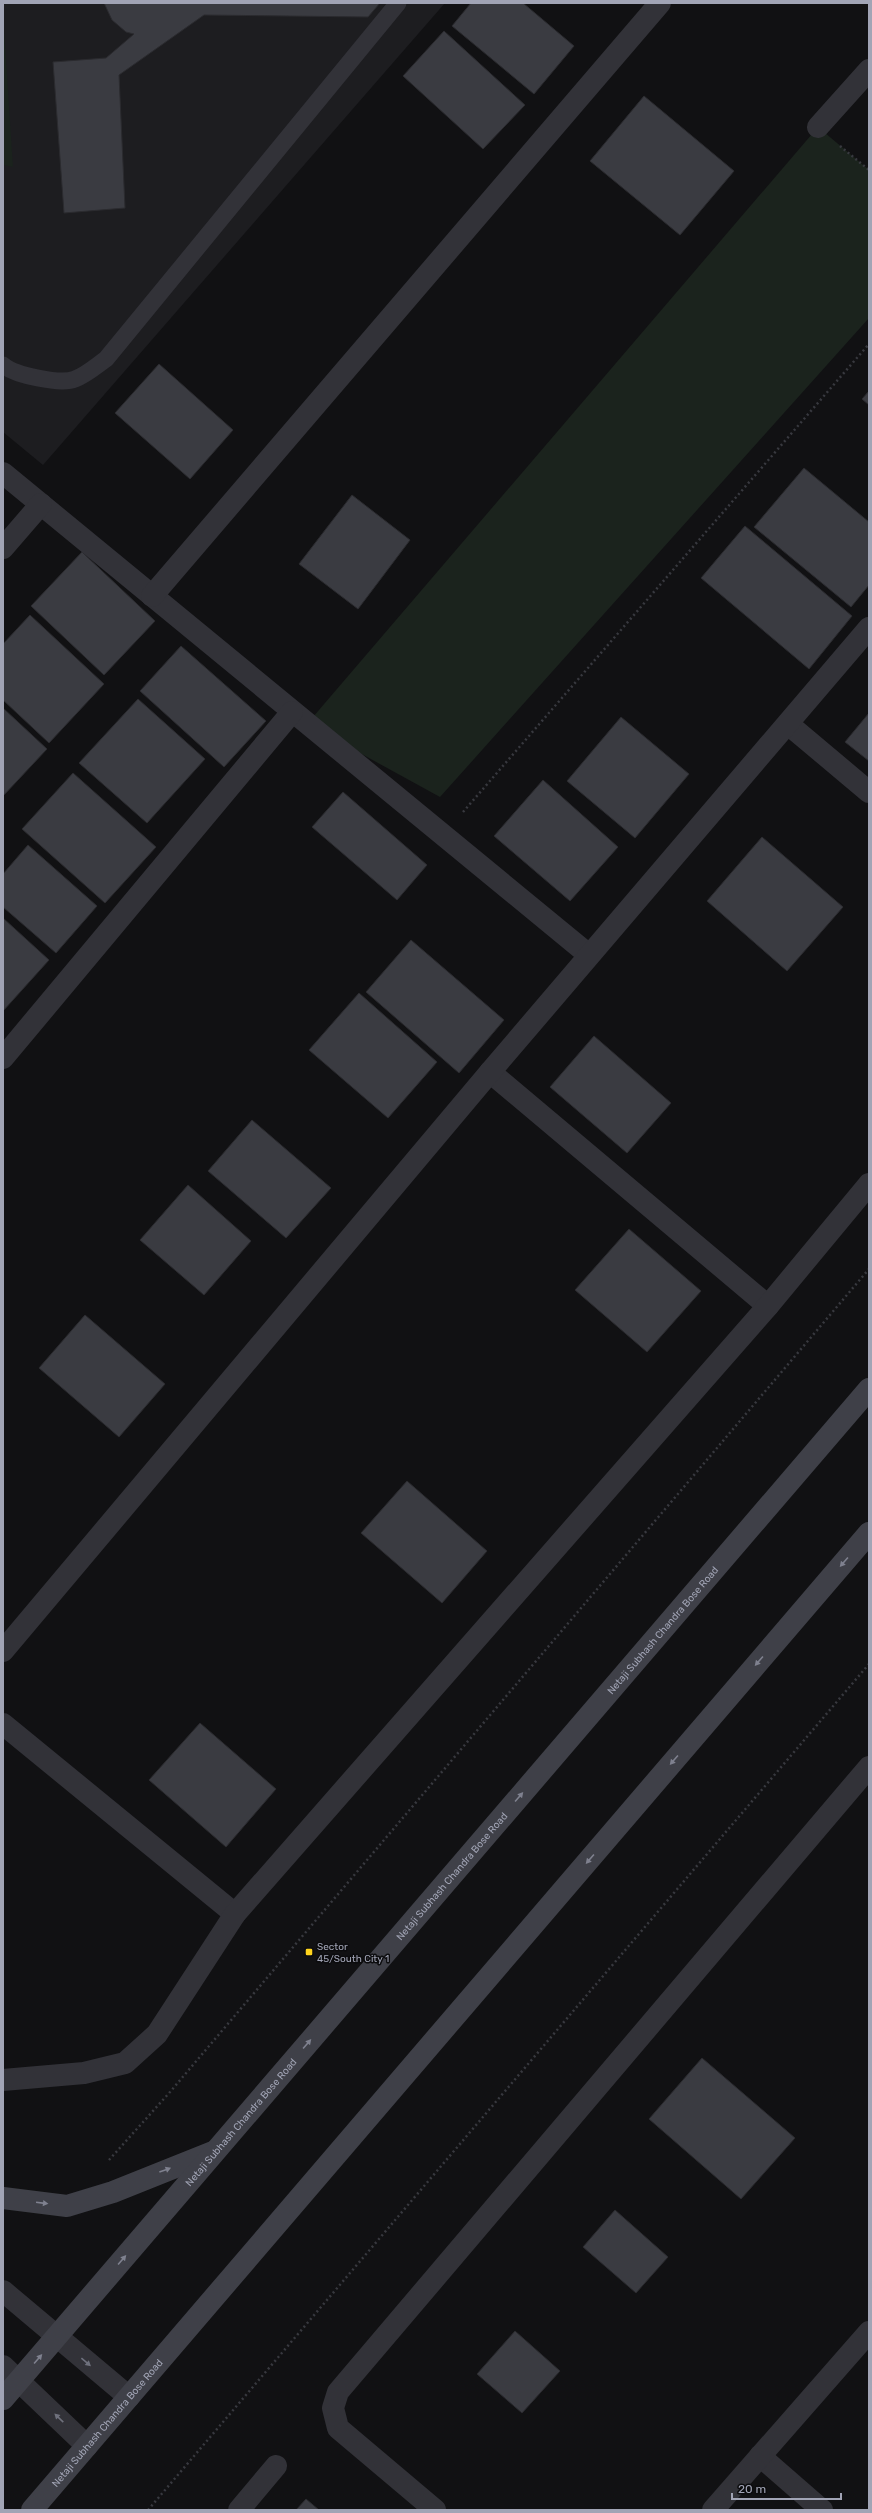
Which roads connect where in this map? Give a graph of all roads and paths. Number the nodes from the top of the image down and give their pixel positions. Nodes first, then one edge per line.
1 (398, 3) edge
2 (660, 3) edge
3 (869, 70) edge
4 (818, 127) joint
5 (869, 170) edge
6 (869, 344) edge
7 (3, 365) edge
8 (3, 473) edge
9 (41, 504) junction
10 (3, 548) edge
11 (152, 596) junction
12 (869, 628) edge
13 (292, 712) junction
14 (788, 724) junction
15 (869, 792) edge
16 (443, 835) junction
17 (589, 956) junction
18 (3, 1058) edge
19 (490, 1072) junction
20 (869, 1184) edge
21 (869, 1269) edge
22 (768, 1306) junction
23 (869, 1389) edge
24 (869, 1533) edge
25 (3, 1651) edge
26 (869, 1664) edge
27 (3, 1724) edge
28 (869, 1767) edge
29 (235, 1914) junction
30 (3, 2080) edge
31 (215, 2152) junction
32 (108, 2161) dead end
33 (3, 2198) edge
34 (3, 2291) edge
35 (869, 2332) edge
36 (57, 2337) junction
37 (3, 2366) edge
38 (20, 2380) junction
39 (129, 2397) junction
40 (3, 2399) edge
41 (87, 2446) junction
42 (760, 2456) junction
43 (276, 2466) dead end
44 (32, 2510) edge
45 (148, 2510) edge
46 (239, 2510) edge
47 (434, 2510) edge
48 (713, 2510) edge
49 (822, 2510) edge

1 - 7 lane
2 - 11 street
3 - 4 street
4 - 5 path
6 - 16 path
8 - 9 street
9 - 10 street
9 - 11 street
11 - 13 street
12 - 14 street
13 - 16 street
13 - 18 street
14 - 15 street
14 - 17 street
16 - 17 street
17 - 19 street
19 - 22 street
19 - 25 street
20 - 22 street
21 - 32 path
22 - 29 street
31 -> 23 main road, Netaji Subhash Chandra Bose Road
24 -> 39 main road, Netaji Subhash Chandra Bose Road
26 - 45 path
27 - 29 street
28 - 47 street
29 - 30 street
33 -> 31 main road
36 -> 31 main road, Netaji Subhash Chandra Bose Road
34 - 36 street
35 - 42 street
38 -> 36 main road, Netaji Subhash Chandra Bose Road
36 -> 39 street
37 - 38 street
38 - 40 main road, Netaji Subhash Chandra Bose Road
41 -> 38 street
39 - 41 main road, Netaji Subhash Chandra Bose Road
41 - 44 main road, Netaji Subhash Chandra Bose Road
42 - 48 street
42 - 49 street
43 - 46 street

